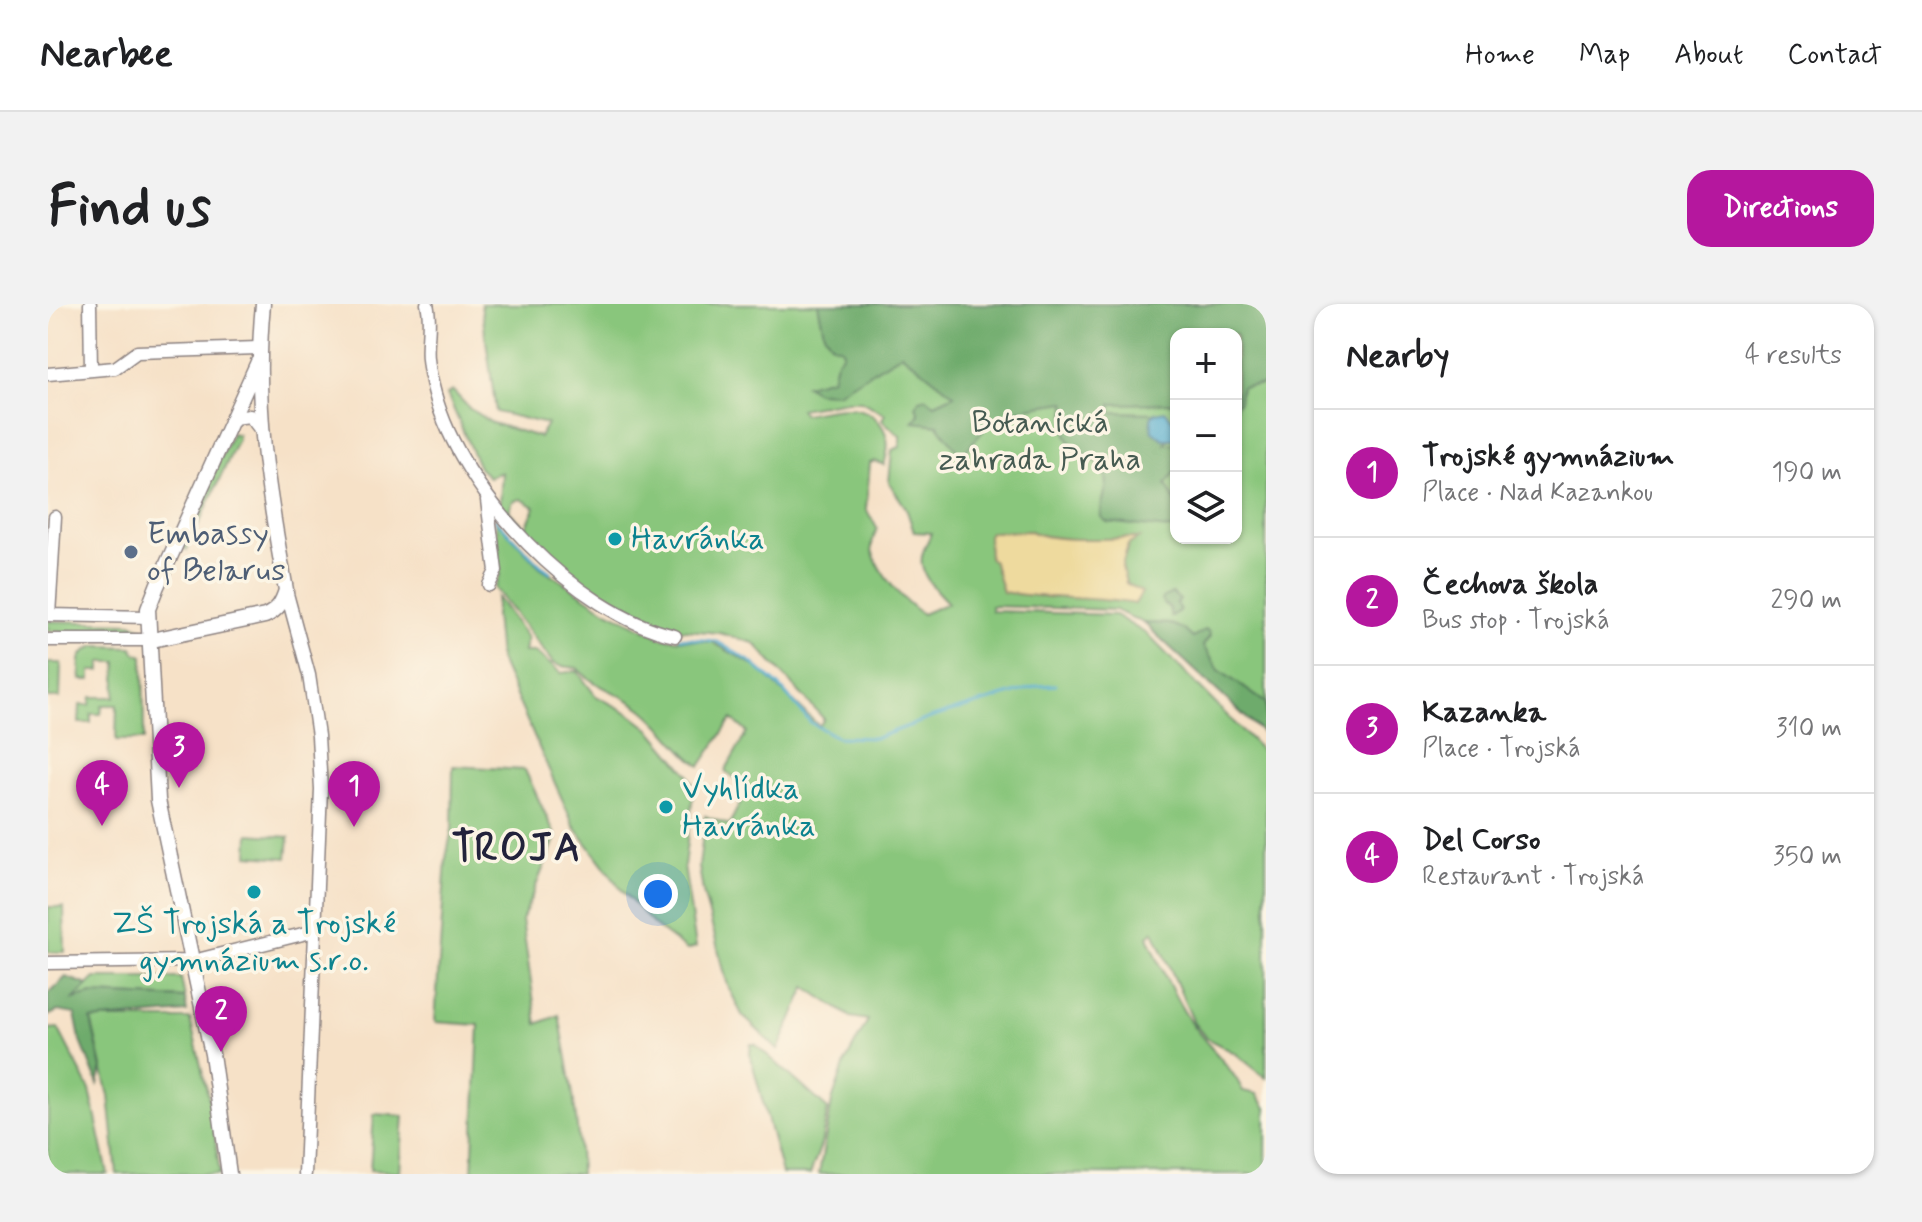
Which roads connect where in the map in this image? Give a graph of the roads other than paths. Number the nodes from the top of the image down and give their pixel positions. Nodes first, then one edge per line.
1 (90, 304) edge
2 (263, 304) edge
3 (427, 304) edge
4 (258, 355) junction
5 (91, 370) junction
6 (48, 374) edge
7 (234, 418) junction
8 (260, 429) junction
9 (487, 500) junction
10 (55, 517) dead end
11 (489, 585) dead end
12 (286, 590) junction
13 (49, 615) edge
14 (149, 617) junction
15 (675, 636) dead end
16 (48, 640) edge
17 (152, 640) junction
18 (315, 931) junction
19 (193, 961) junction
20 (48, 963) edge
21 (229, 1174) edge
22 (305, 1174) edge

1 - 5 street
2 - 4 street
3 - 9 street
4 - 5 street
4 - 7 street
4 - 8 street
5 - 6 street
7 - 8 street
7 - 14 street
8 - 12 street
9 - 11 street
9 - 15 street
10 - 13 street
12 - 17 street
12 - 18 street
13 - 14 street
14 - 17 street
16 - 17 street
17 - 19 street
18 - 19 street
18 - 22 street
19 - 20 street
19 - 21 street

